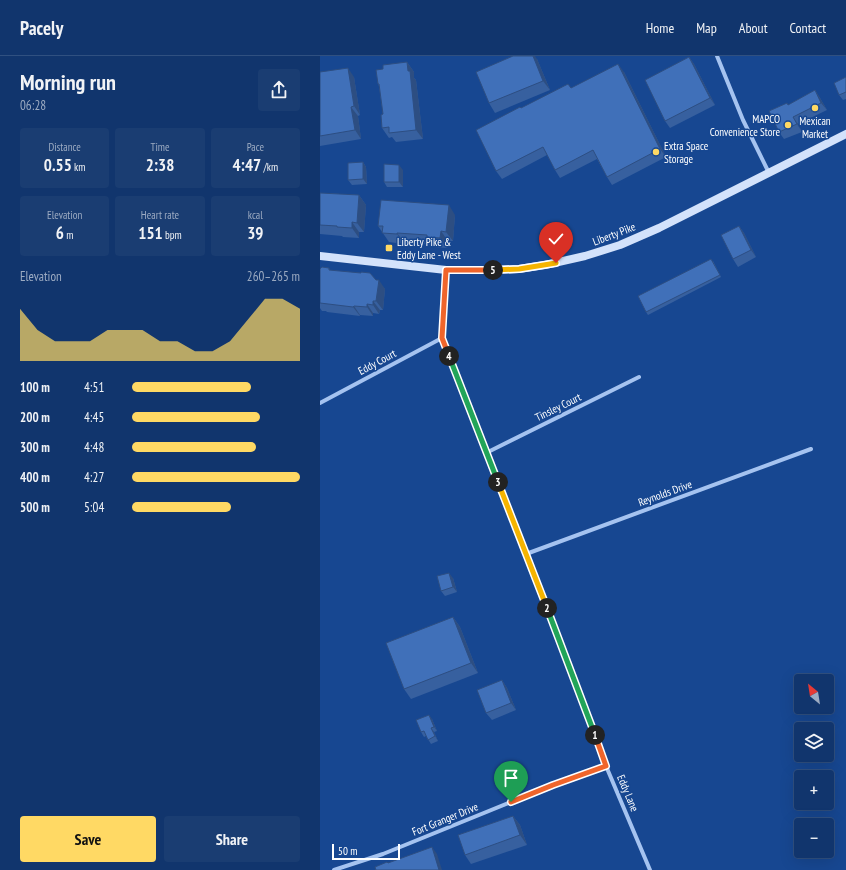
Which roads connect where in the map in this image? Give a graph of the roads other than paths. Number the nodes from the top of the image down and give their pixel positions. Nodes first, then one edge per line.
1 (717, 56) edge
2 (846, 134) edge
3 (768, 173) junction
4 (320, 256) edge
5 (446, 270) junction
6 (442, 338) junction
7 (639, 377) dead end
8 (320, 403) edge
9 (811, 449) dead end
10 (486, 452) junction
11 (526, 554) junction
12 (606, 766) junction
13 (334, 870) edge
14 (650, 870) edge

1 - 3 street
2 - 3 street, Liberty Pike
3 - 5 street, Liberty Pike
4 - 5 street, Liberty Pike
5 - 6 street, Eddy Lane
6 - 8 street, Eddy Court
6 - 10 street, Eddy Lane
7 - 10 street, Tinsley Court
9 - 11 street, Reynolds Drive
10 - 11 street, Eddy Lane
11 - 12 street, Eddy Lane
12 - 13 street, Fort Granger Drive
12 - 14 street, Eddy Lane

